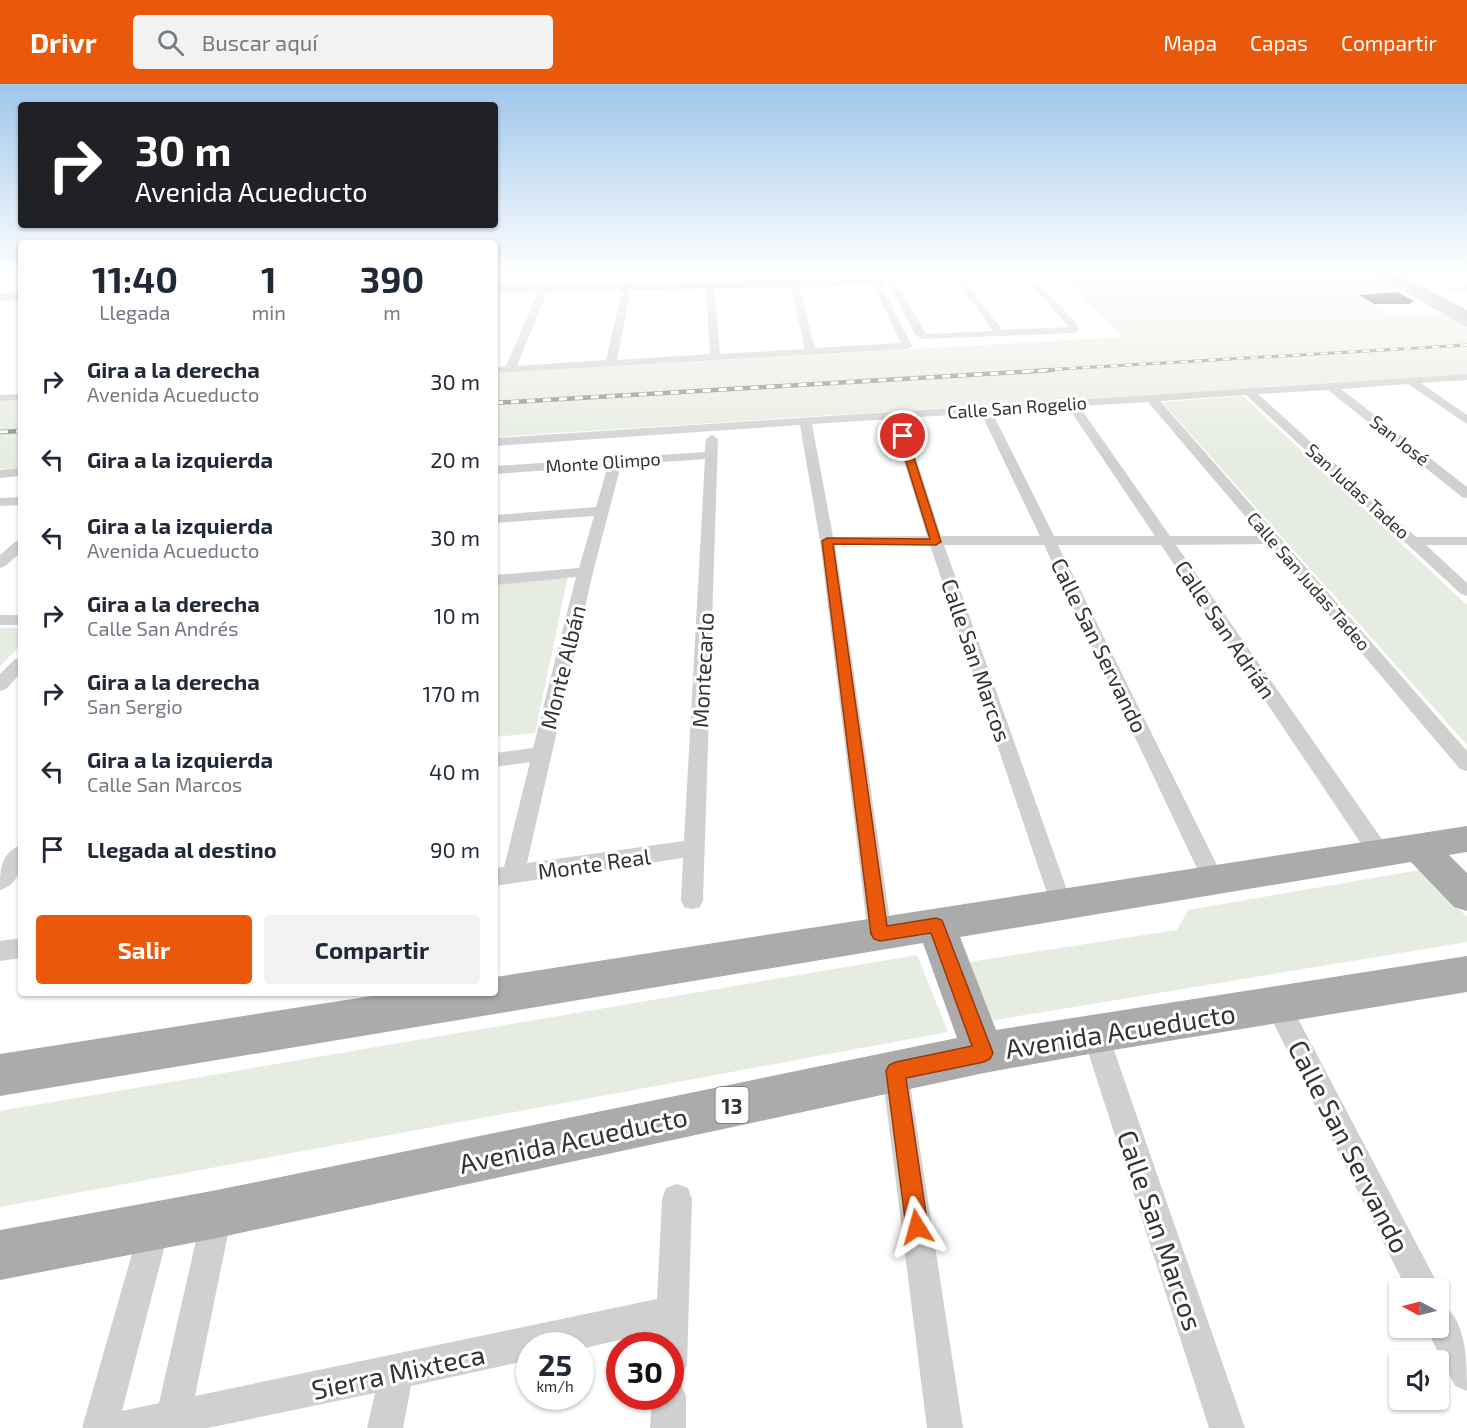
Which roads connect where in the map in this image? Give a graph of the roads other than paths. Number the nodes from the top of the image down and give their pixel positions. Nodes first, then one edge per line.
1 (524, 337) edge
2 (617, 337) edge
3 (713, 337) edge
4 (807, 337) edge
5 (903, 337) edge
6 (925, 337) edge
7 (951, 337) edge
8 (811, 352) junction
9 (714, 357) junction
10 (611, 363) junction
11 (510, 369) junction
12 (498, 370) edge
13 (1467, 377) edge
14 (1411, 381) junction
15 (1332, 387) junction
16 (1249, 392) junction
17 (18, 397) edge
18 (0, 398) edge
19 (1151, 398) junction
20 (1072, 404) junction
21 (985, 409) junction
22 (896, 415) junction
23 (1467, 420) edge
24 (805, 422) junction
25 (498, 442) edge
26 (711, 447) joint
27 (616, 461) junction
28 (498, 470) edge
29 (18, 472) edge
30 (0, 474) edge
31 (1467, 494) edge
32 (18, 501) edge
33 (0, 502) edge
34 (601, 511) junction
35 (498, 519) edge
36 (1274, 540) junction
37 (827, 541) junction
38 (1050, 541) junction
39 (1166, 541) junction
40 (1413, 541) junction
41 (1467, 541) edge
42 (936, 542) junction
43 (18, 547) edge
44 (0, 563) edge
45 (585, 573) junction
46 (498, 580) edge
47 (1467, 591) edge
48 (0, 620) edge
49 (18, 620) edge
50 (18, 666) edge
51 (0, 686) edge
52 (541, 754) junction
53 (498, 759) edge
54 (1467, 764) edge
55 (1467, 839) edge
56 (693, 848) junction
57 (1419, 848) junction
58 (1380, 854) junction
59 (18, 858) edge
60 (504, 875) edge
61 (0, 881) edge
62 (1214, 881) junction
63 (1467, 896) edge
64 (692, 900) dead end
65 (1061, 904) junction
66 (936, 925) junction
67 (880, 934) junction
68 (18, 948) edge
69 (0, 951) edge
70 (1463, 983) edge
71 (498, 994) edge
72 (486, 996) edge
73 (1277, 1004) junction
74 (1095, 1033) junction
75 (984, 1053) junction
76 (896, 1071) junction
77 (0, 1075) edge
78 (677, 1199) dead end
79 (217, 1214) junction
80 (155, 1226) junction
81 (0, 1255) edge
82 (1418, 1278) edge
83 (673, 1312) junction
84 (672, 1332) edge
85 (1448, 1338) edge
86 (397, 1372) junction
87 (1467, 1374) edge
88 (669, 1410) edge
89 (173, 1417) junction
90 (100, 1428) edge
91 (123, 1428) edge
92 (385, 1428) edge
93 (668, 1428) edge
94 (945, 1428) edge
95 (1227, 1428) edge

1 - 11 street
2 - 10 street
3 - 9 street
4 - 8 street
5 - 8 street
6 - 7 street
8 - 9 street
9 - 10 street
10 - 11 street
11 - 12 street
13 - 14 street, Calle San Rogelio
14 - 15 street, Calle San Rogelio
14 - 23 street
15 - 16 street, Calle San Rogelio
15 - 31 street, San José
16 - 19 street, Calle San Rogelio
16 - 40 street, San Judas Tadeo
17 - 18 street
19 - 20 street, Calle San Rogelio
19 - 36 street, Calle San Judas Tadeo
20 - 21 street, Calle San Rogelio
20 - 39 street, Calle San Adrián
21 - 22 street, Calle San Rogelio
21 - 38 street, Calle San Servando
22 - 24 street, Calle San Rogelio
22 - 42 street, Calle San Marcos
24 - 25 street, Calle San Rogelio
24 - 37 street
26 - 27 street, Monte Olimpo
26 - 56 street, Montecarlo
27 - 28 street, Monte Olimpo
27 - 34 street, Monte Albán
29 - 30 street
32 - 33 street
34 - 35 street
34 - 45 street, Monte Albán
36 - 39 street
36 - 54 street, Calle San Judas Tadeo
37 - 42 street
37 - 67 street
38 - 39 street
38 - 42 street
38 - 62 street, Calle San Servando
39 - 58 street, Calle San Adrián
40 - 41 street
40 - 47 street, San Judas Tadeo
42 - 65 street, Calle San Marcos
43 - 44 street
45 - 46 street
45 - 52 street, Monte Albán
48 - 49 street
50 - 51 street
52 - 53 street
52 - 60 street, Monte Albán
55 - 57 main road
56 - 60 street, Monte Real
56 - 64 street, Montecarlo
57 - 58 main road
57 - 63 main road
58 - 62 main road
59 - 61 street
62 - 65 main road
65 - 66 main road
66 - 67 main road
66 - 75 main road
67 - 71 main road
68 - 69 street
70 - 73 main road, Avenida Acueducto / 13
72 - 77 main road
73 - 74 main road, Avenida Acueducto / 13
73 - 82 street, Calle San Servando
74 - 75 main road, Avenida Acueducto / 13
74 - 95 street, Calle San Marcos
75 - 76 main road, Avenida Acueducto / 13
76 - 79 main road, Avenida Acueducto / 13
76 - 94 street
78 - 83 street
79 - 80 main road, Avenida Acueducto / 13
79 - 89 street
80 - 81 main road, Avenida Acueducto / 13
80 - 90 street
83 - 84 street
83 - 86 street, Sierra Mixteca
85 - 87 street
86 - 89 street, Sierra Mixteca
86 - 92 street
88 - 93 street
89 - 91 street, Sierra Mixteca

